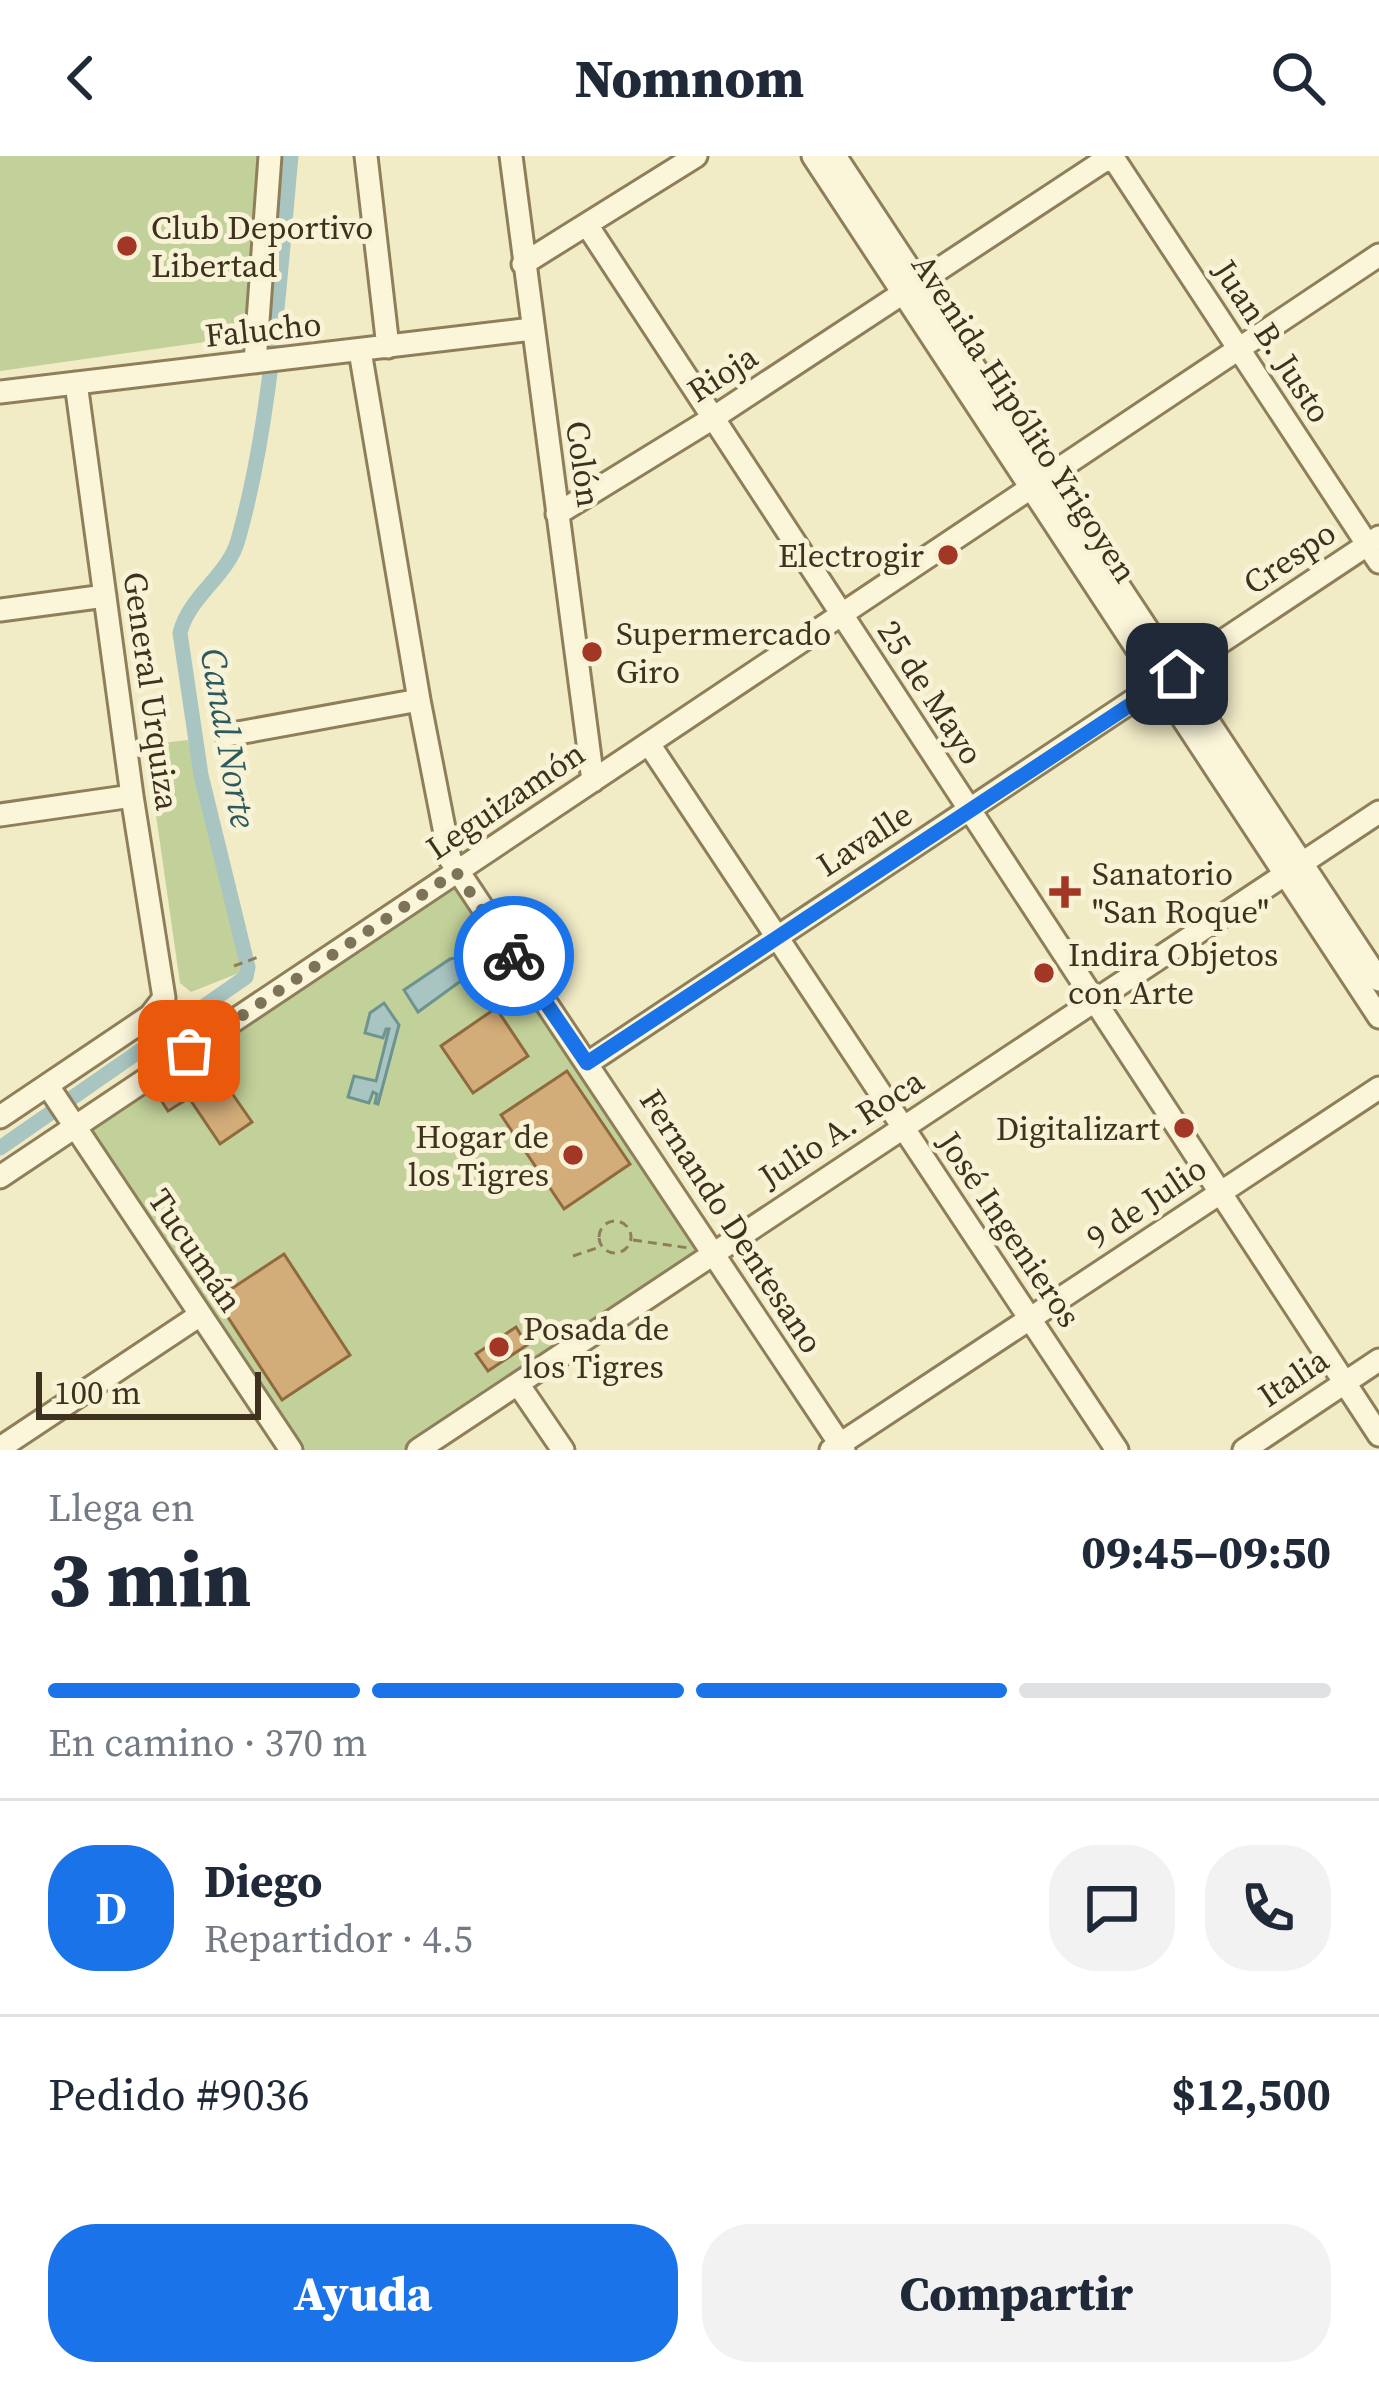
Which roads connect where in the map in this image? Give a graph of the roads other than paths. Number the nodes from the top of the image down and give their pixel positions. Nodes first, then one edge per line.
1 (270, 156) edge
2 (365, 156) edge
3 (511, 156) edge
4 (696, 156) edge
5 (813, 156) edge
6 (835, 156) edge
7 (1111, 156) edge
8 (587, 225) junction
9 (1379, 255) edge
10 (524, 264) junction
11 (912, 289) junction
12 (532, 328) junction
13 (388, 347) junction
14 (1238, 349) junction
15 (360, 351) junction
16 (255, 362) junction
17 (76, 383) junction
18 (0, 392) edge
19 (713, 418) junction
20 (1039, 482) junction
21 (557, 514) junction
22 (1375, 548) edge
23 (105, 596) junction
24 (0, 610) edge
25 (840, 613) junction
26 (1169, 679) junction
27 (419, 700) junction
28 (227, 735) dead end
29 (649, 744) junction
30 (593, 781) junction
31 (132, 796) junction
32 (969, 810) junction
33 (1379, 812) edge
34 (0, 814) edge
35 (1294, 868) junction
36 (456, 872) junction
37 (774, 937) junction
38 (1379, 980) edge
39 (1094, 1001) junction
40 (1379, 1017) edge
41 (587, 1063) junction
42 (48, 1086) junction
43 (1379, 1088) edge
44 (0, 1117) edge
45 (903, 1127) junction
46 (75, 1128) junction
47 (0, 1178) edge
48 (1219, 1192) junction
49 (712, 1251) junction
50 (200, 1315) junction
51 (1031, 1319) junction
52 (1379, 1360) edge
53 (1345, 1383) junction
54 (518, 1384) junction
55 (1379, 1435) edge
56 (0, 1448) edge
57 (838, 1448) edge
58 (291, 1450) edge
59 (418, 1450) edge
60 (563, 1450) edge
61 (1118, 1450) edge
62 (1244, 1450) edge

1 - 16 street
2 - 13 street
3 - 10 street, Colón
4 - 8 street
5 - 11 street, Avenida Hipólito Yrigoyen
6 - 11 street, Avenida Hipólito Yrigoyen
7 - 11 street, Rioja
7 - 14 street, Juan B. Justo
8 - 10 street
8 - 19 street, 25 de Mayo
9 - 14 street, Leguizamón
10 - 12 street, Colón
11 - 19 street, Rioja
11 - 20 street, Avenida Hipólito Yrigoyen
12 - 13 street, Falucho
12 - 21 street, Colón
13 - 15 street, Falucho
14 - 20 street, Leguizamón
14 - 22 street, Juan B. Justo
15 - 16 street, Falucho
15 - 27 street, Fernando Dentesano
16 - 17 street, Falucho
17 - 18 street, Falucho
17 - 23 street, General Urquiza
19 - 21 street, Rioja
19 - 25 street, 25 de Mayo
20 - 25 street, Leguizamón
20 - 26 street, Avenida Hipólito Yrigoyen
21 - 30 street, Colón
22 - 26 street, Crespo
23 - 24 street
23 - 31 street, General Urquiza
25 - 29 street, Leguizamón
25 - 32 street, 25 de Mayo
26 - 32 street, Lavalle
26 - 35 street, Avenida Hipólito Yrigoyen
27 - 28 street
27 - 36 street, Fernando Dentesano
29 - 30 street, Leguizamón
29 - 37 street, José Ingenieros
30 - 36 street, Leguizamón
31 - 34 street
31 - 42 street, General Urquiza
32 - 37 street, Lavalle
32 - 39 street, 25 de Mayo
33 - 35 street, Julio A. Roca
35 - 38 street, Avenida Hipólito Yrigoyen
35 - 39 street, Julio A. Roca
35 - 40 street, Avenida Hipólito Yrigoyen
36 - 41 street, Fernando Dentesano
36 - 46 street, Leguizamón
37 - 41 street, Lavalle
37 - 45 street, José Ingenieros
39 - 45 street, Julio A. Roca
39 - 48 street, 25 de Mayo
41 - 49 street, Fernando Dentesano
42 - 44 street
42 - 46 street, Tucumán
43 - 48 street, 9 de Julio
45 - 49 street, Julio A. Roca
45 - 51 street, José Ingenieros
46 - 47 street, Leguizamón
46 - 50 street, Tucumán
48 - 51 street, 9 de Julio
48 - 53 street, 25 de Mayo
49 - 54 street, Julio A. Roca
49 - 57 street, Fernando Dentesano
50 - 56 street
50 - 58 street, Tucumán
51 - 57 street, 9 de Julio
51 - 61 street, José Ingenieros
52 - 53 street, Italia
53 - 55 street, 25 de Mayo
53 - 62 street, Italia
54 - 59 street, Julio A. Roca
54 - 60 street

